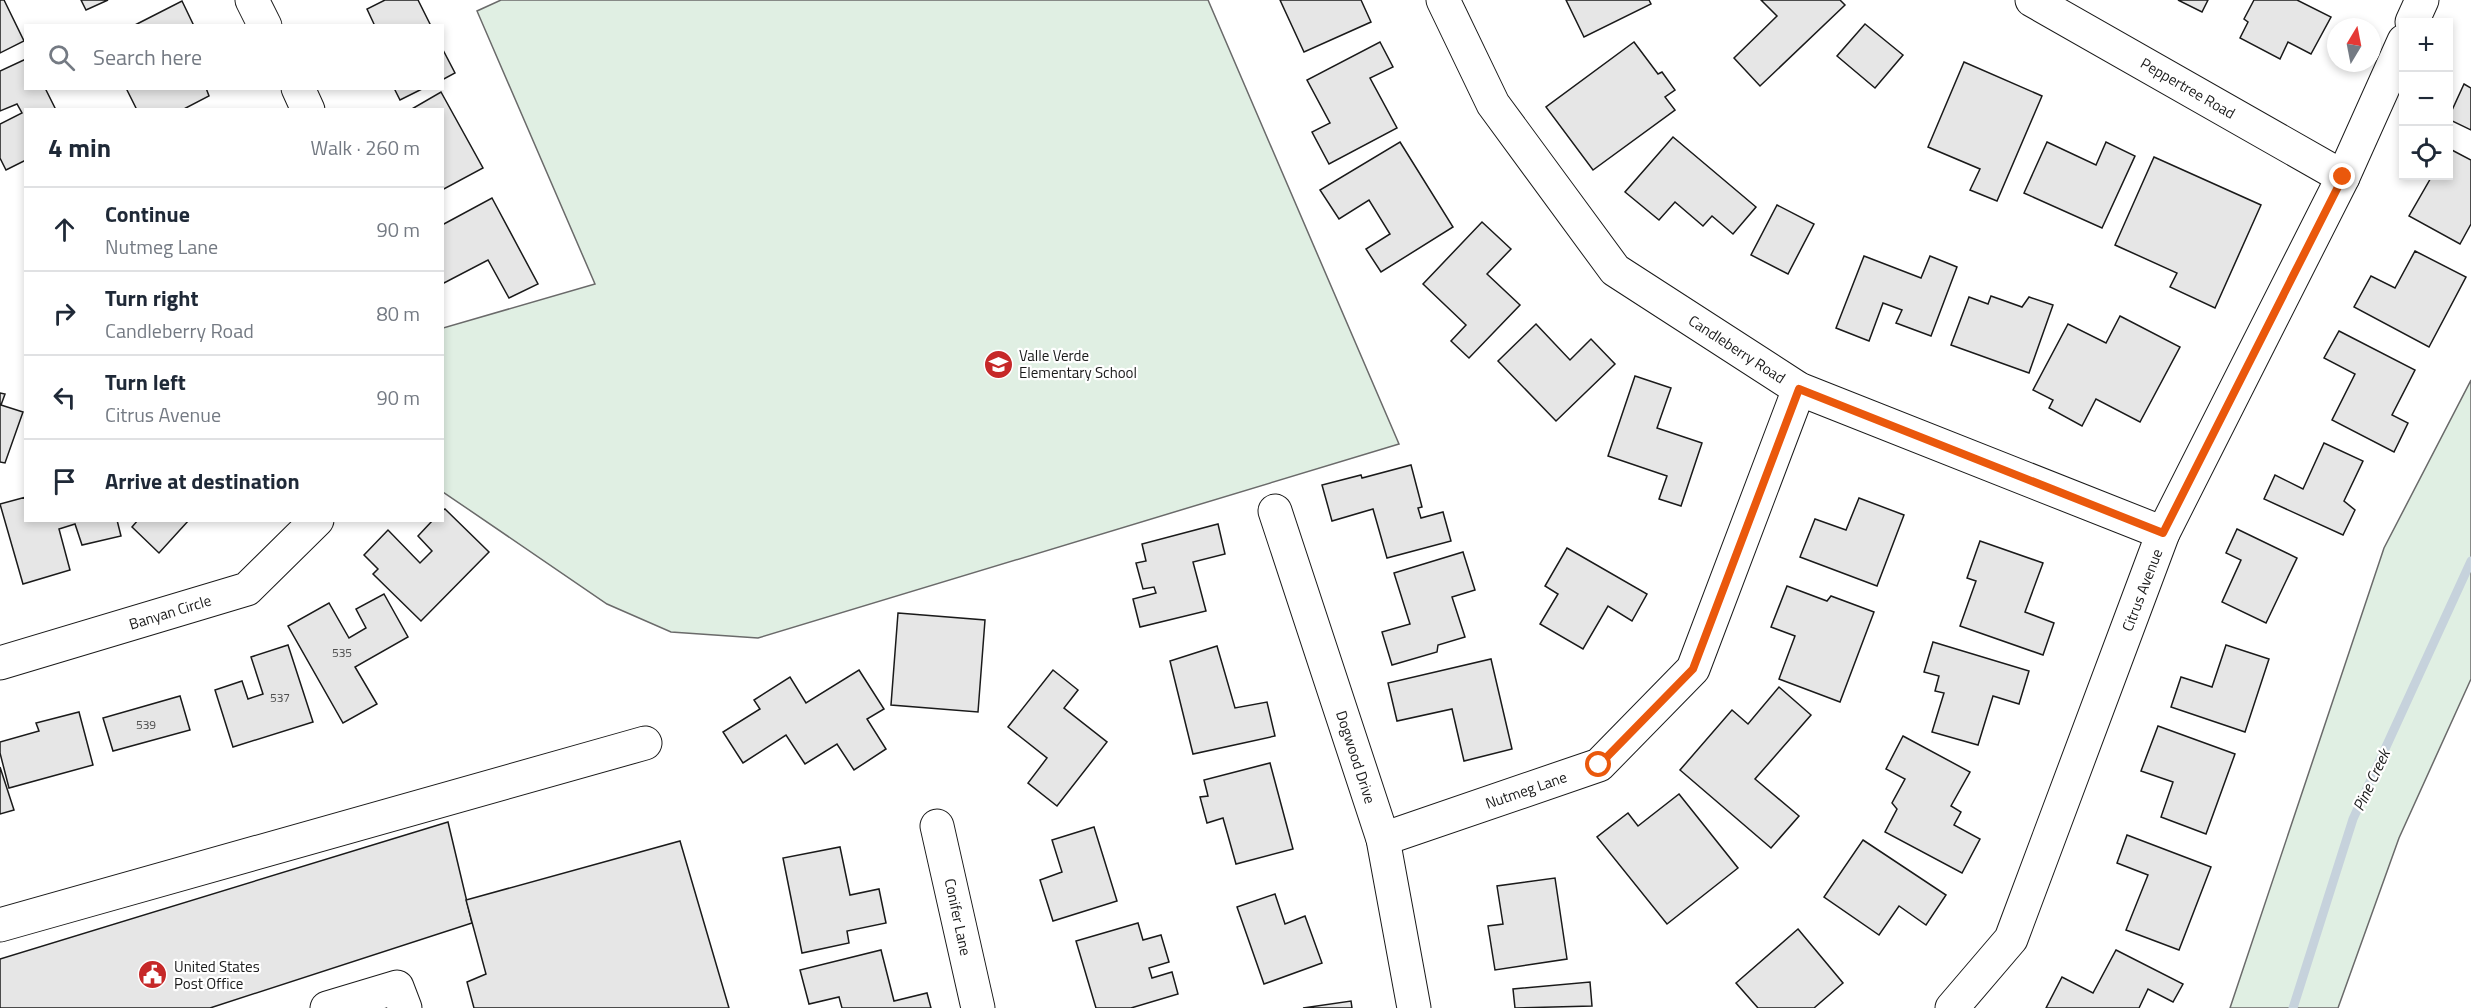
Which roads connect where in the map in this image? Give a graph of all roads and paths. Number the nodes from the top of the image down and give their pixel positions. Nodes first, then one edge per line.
1 (252, 0) edge
2 (1443, 0) edge
3 (2032, 0) edge
4 (2422, 0) edge
5 (2414, 18) edge
6 (264, 24) edge
7 (2399, 50) edge
8 (299, 90) edge
9 (307, 108) edge
10 (2343, 177) junction
11 (1799, 389) junction
12 (1275, 511) dead end
13 (315, 522) edge
14 (2163, 533) junction
15 (0, 663) edge
16 (645, 743) dead end
17 (938, 826) dead end
18 (1383, 839) junction
19 (0, 925) edge
20 (327, 1008) edge
21 (405, 1008) edge
22 (978, 1008) edge
23 (1414, 1008) edge
24 (1952, 1008) edge

1 - 6 street
2 - 11 street, Candleberry Road
3 - 10 street, Peppertree Road
4 - 5 street
7 - 10 street, Citrus Avenue
8 - 9 street
10 - 14 street, Citrus Avenue
11 - 14 street, Candleberry Road
11 - 18 street, Nutmeg Lane
12 - 18 street, Dogwood Drive
13 - 15 street, Banyan Circle
14 - 24 street, Citrus Avenue
16 - 19 street
17 - 22 street, Conifer Lane
18 - 23 street, Dogwood Drive
20 - 21 street

